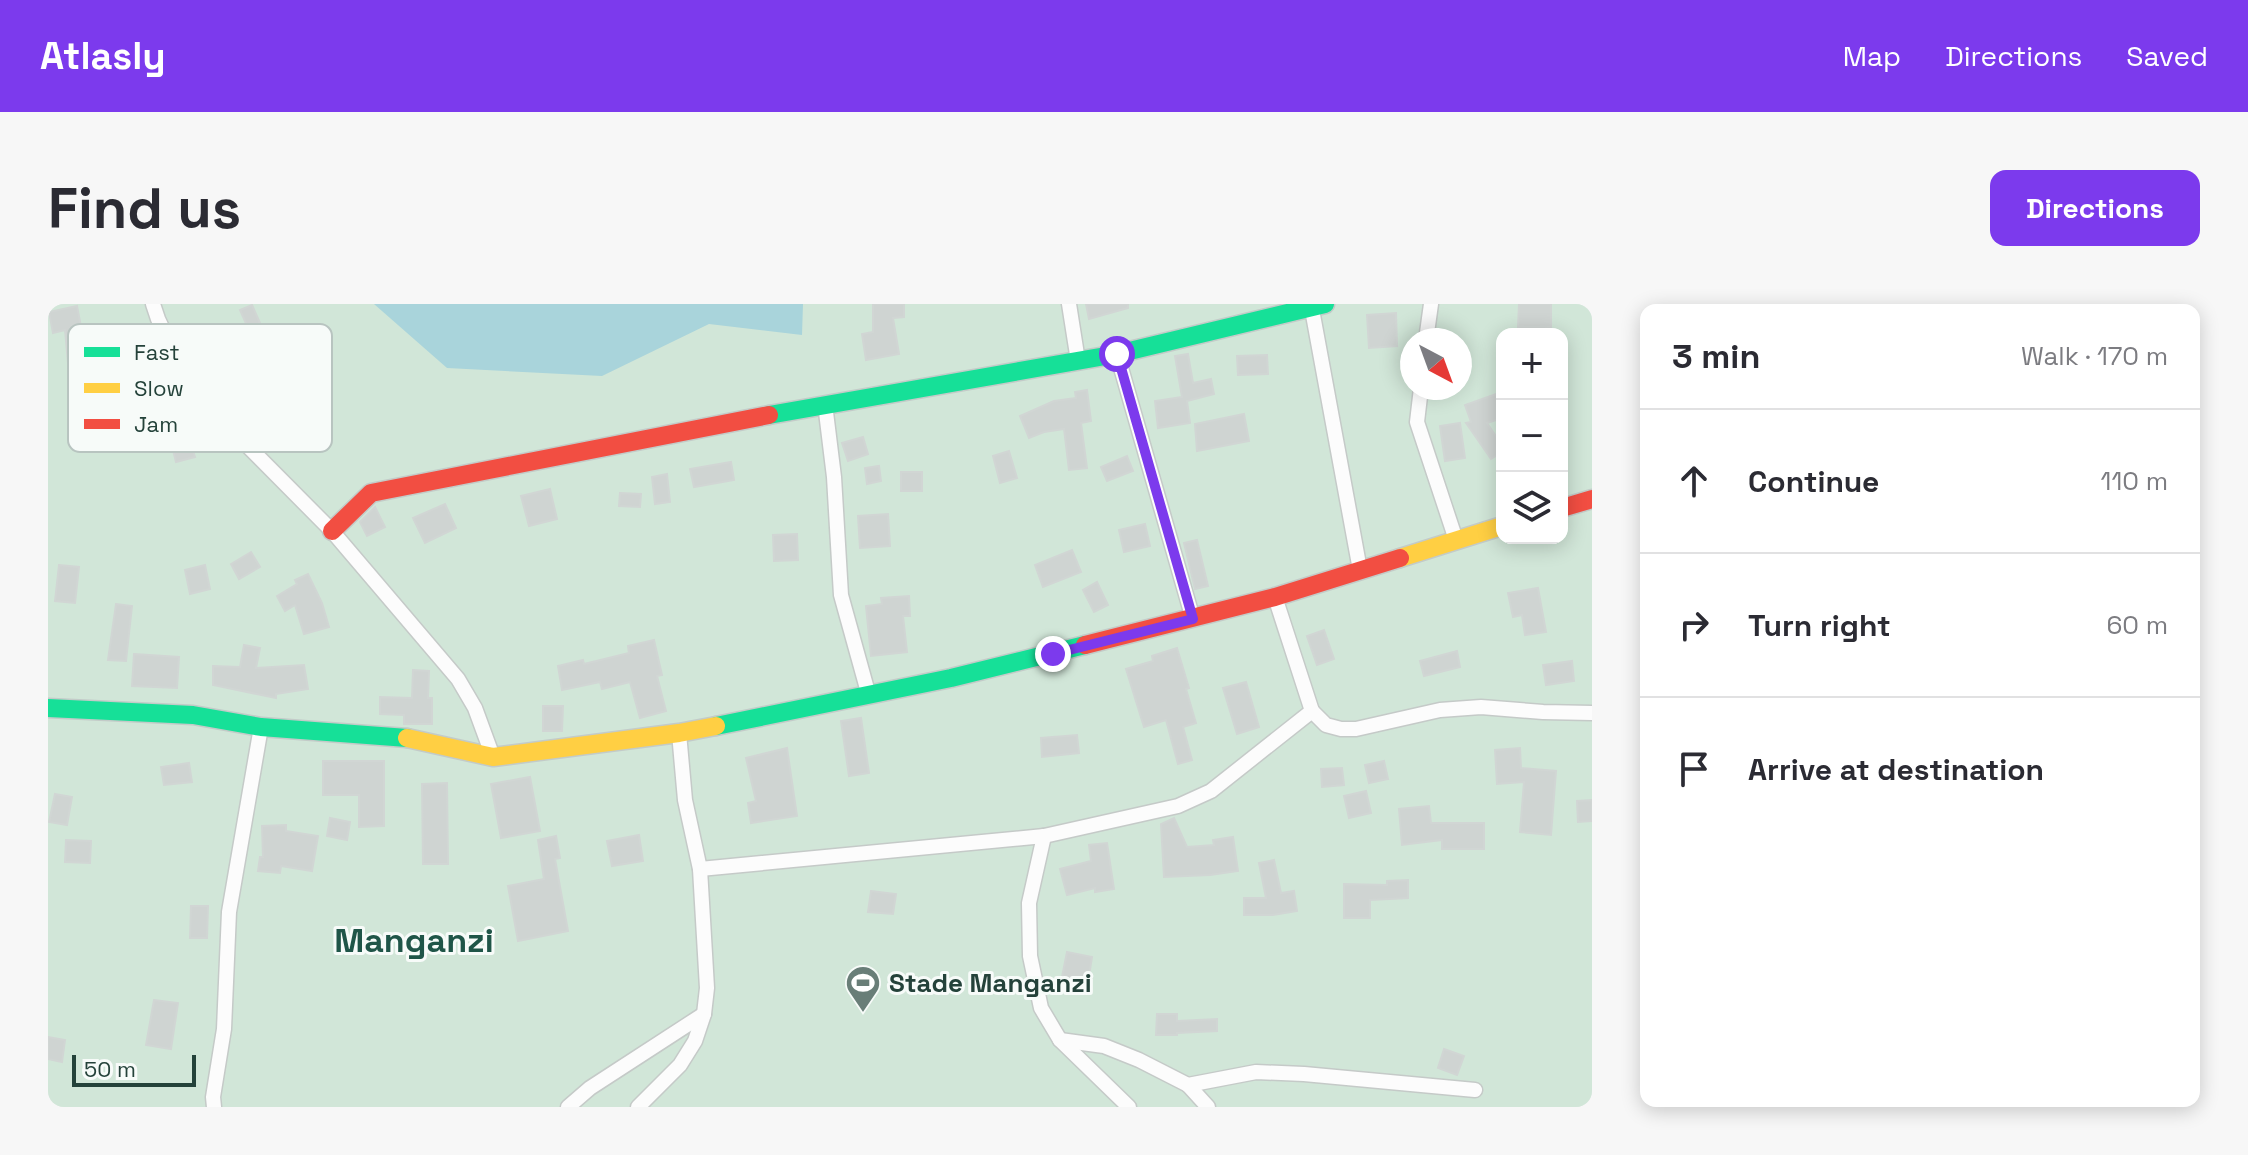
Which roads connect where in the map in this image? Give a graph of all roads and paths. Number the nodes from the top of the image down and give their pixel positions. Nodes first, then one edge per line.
1 (153, 304) edge
2 (1069, 304) edge
3 (1431, 304) edge
4 (1316, 305) edge
5 (160, 324) edge
6 (1428, 328) edge
7 (1117, 354) junction
8 (1078, 361) junction
9 (1420, 400) edge
10 (825, 404) junction
11 (254, 452) edge
12 (1592, 499) edge
13 (1568, 506) edge
14 (1496, 528) edge
15 (332, 531) junction
16 (1456, 540) junction
17 (1360, 570) junction
18 (1275, 597) junction
19 (1193, 619) junction
20 (869, 696) junction
21 (48, 708) edge
22 (1312, 711) junction
23 (1592, 713) edge
24 (261, 727) junction
25 (679, 733) junction
26 (493, 757) junction
27 (1044, 836) junction
28 (700, 869) junction
29 (704, 1014) junction
30 (1060, 1040) junction
31 (1188, 1085) junction
32 (1475, 1090) dead end
33 (214, 1107) edge
34 (568, 1107) edge
35 (638, 1107) edge
36 (1129, 1107) edge
37 (1208, 1107) edge

1 - 5 street
2 - 8 street
3 - 6 street
4 - 7 main road
4 - 17 street
7 - 8 main road
7 - 19 street
8 - 10 main road
9 - 16 street
10 - 15 main road
10 - 20 street
11 - 15 street
12 - 13 main road
14 - 16 main road
15 - 26 street
16 - 17 main road
17 - 18 main road
18 - 19 main road
18 - 22 street
19 - 20 main road
20 - 25 main road
21 - 24 main road
22 - 23 street
22 - 27 street
24 - 26 main road
24 - 33 street
25 - 26 main road
25 - 28 street
27 - 28 street
27 - 30 street
28 - 29 street
29 - 34 street
29 - 35 street
30 - 31 street
30 - 36 street
31 - 32 street
31 - 37 street

